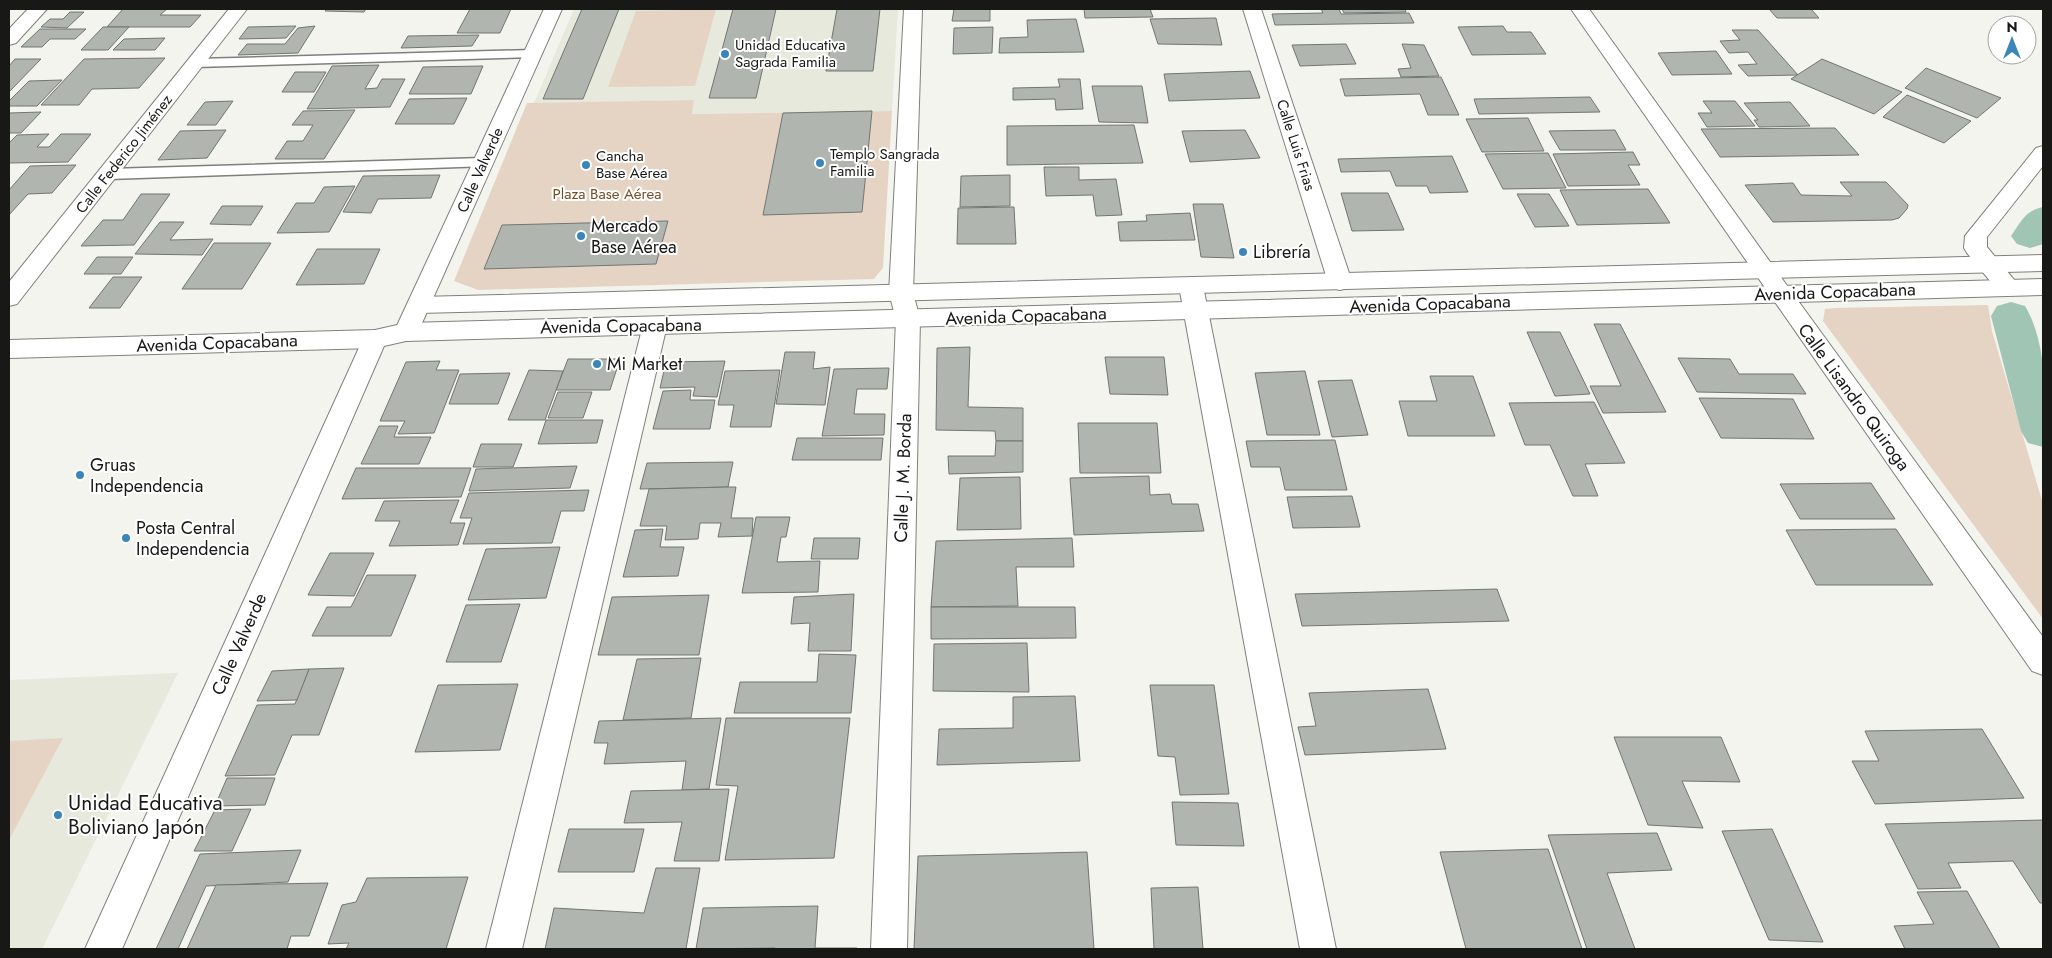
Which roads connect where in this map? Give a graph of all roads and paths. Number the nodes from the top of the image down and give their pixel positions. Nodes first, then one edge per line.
1 (38, 9) edge
2 (238, 9) edge
3 (553, 9) edge
4 (913, 9) edge
5 (1252, 9) edge
6 (1580, 9) edge
7 (9, 39) edge
8 (532, 54) junction
9 (196, 63) junction
10 (2043, 152) edge
11 (483, 163) junction
12 (108, 174) junction
13 (2043, 263) edge
14 (1988, 264) junction
15 (1763, 269) junction
16 (1340, 282) junction
17 (2008, 287) junction
18 (2043, 287) edge
19 (1780, 293) junction
20 (9, 298) edge
21 (1193, 298) junction
22 (419, 305) junction
23 (904, 306) junction
24 (655, 325) junction
25 (406, 332) junction
26 (375, 339) junction
27 (9, 349) edge
28 (2043, 661) edge
29 (103, 949) edge
30 (504, 949) edge
31 (889, 949) edge
32 (1318, 949) edge

1 - 7 street
2 - 9 street, Calle Federico Jiménez
3 - 8 street, Calle Valverde
4 - 23 street, Calle J. M. Borda
5 - 16 street, Calle Luis Frias
6 - 15 street, Calle Lisandro Quiroga
8 - 9 lane
8 - 11 street, Calle Valverde
9 - 12 street, Calle Federico Jiménez
10 - 14 street
11 - 12 lane
11 - 22 street, Calle Valverde
12 - 20 street, Calle Federico Jiménez
13 - 14 street, Avenida Copacabana
14 - 15 street, Avenida Copacabana
14 - 17 street
15 - 16 street, Avenida Copacabana
15 - 19 street, Calle Lisandro Quiroga
16 - 21 street, Avenida Copacabana
17 - 18 street, Avenida Copacabana
17 - 19 street, Avenida Copacabana
19 - 21 street, Avenida Copacabana
19 - 28 street, Calle Lisandro Quiroga
21 - 23 street, Avenida Copacabana
21 - 32 street
22 - 23 street, Avenida Copacabana
22 - 25 street, Calle Valverde
23 - 24 street, Avenida Copacabana
23 - 31 street, Calle J. M. Borda
24 - 25 street, Avenida Copacabana
24 - 30 street
25 - 26 street, Avenida Copacabana
26 - 27 street, Avenida Copacabana
26 - 29 street, Calle Valverde

